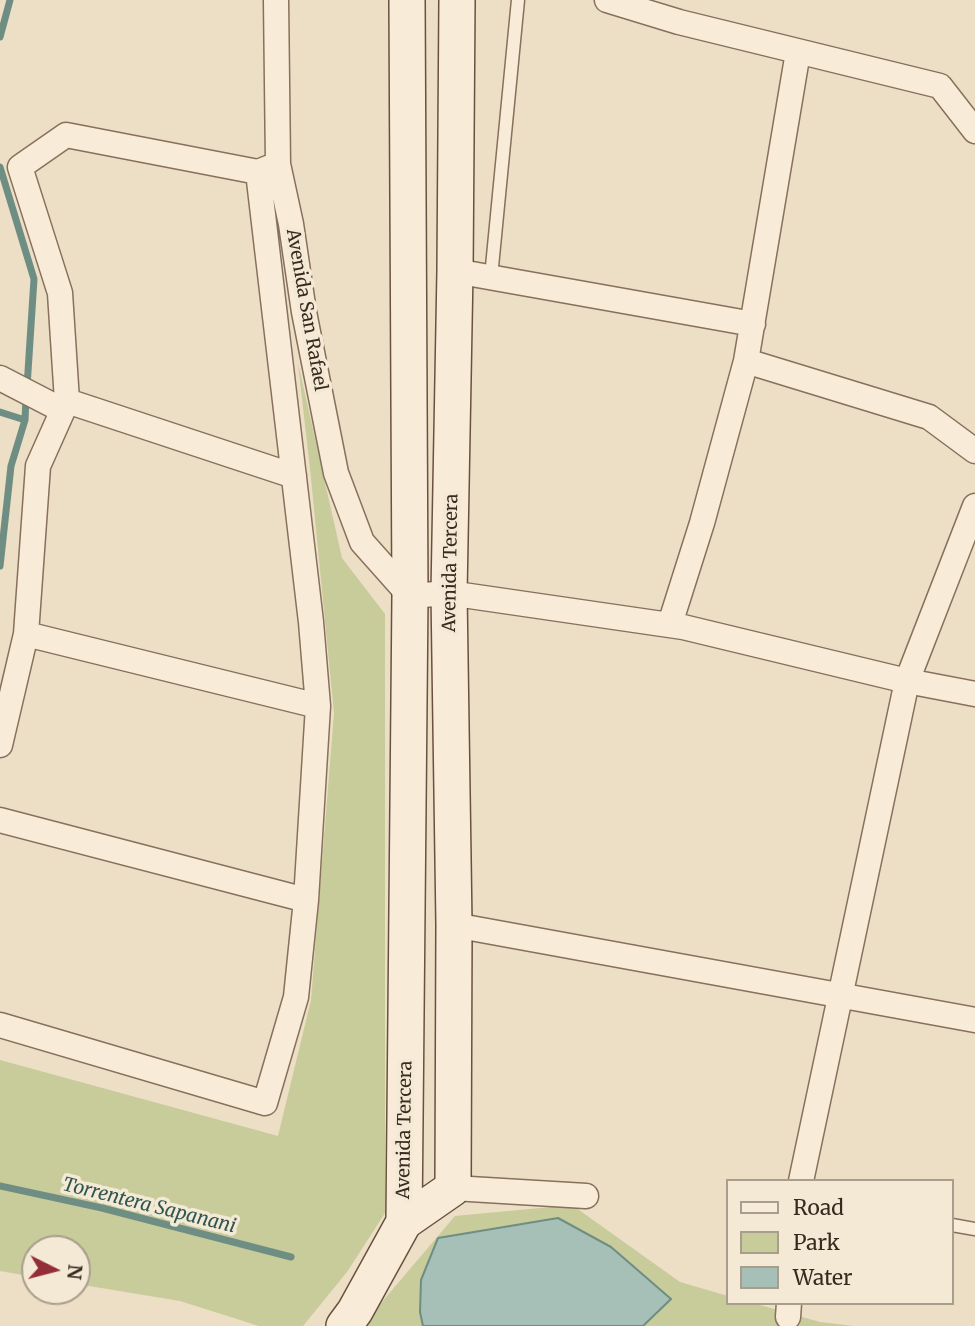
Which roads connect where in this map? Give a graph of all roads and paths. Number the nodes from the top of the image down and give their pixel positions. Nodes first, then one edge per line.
1 (276, 0) edge
2 (407, 0) edge
3 (457, 0) edge
4 (519, 0) edge
5 (607, 0) edge
6 (798, 52) junction
7 (975, 131) edge
8 (268, 168) junction
9 (455, 271) junction
10 (491, 277) junction
11 (752, 324) junction
12 (746, 361) junction
13 (18, 387) edge
14 (64, 405) junction
15 (975, 451) edge
16 (293, 476) junction
17 (975, 506) edge
18 (449, 593) junction
19 (411, 596) junction
20 (670, 624) junction
21 (26, 635) junction
22 (906, 681) junction
23 (975, 694) edge
24 (318, 706) junction
25 (0, 745) edge
26 (0, 820) edge
27 (306, 900) junction
28 (454, 925) junction
29 (841, 996) junction
30 (975, 1020) edge
31 (0, 1025) edge
32 (801, 1179) edge
33 (453, 1188) junction
34 (586, 1196) dead end
35 (404, 1222) junction
36 (954, 1225) edge
37 (975, 1229) edge
38 (353, 1321) edge

1 - 8 street, Avenida San Rafael
2 - 19 street, Avenida Tercera
3 - 9 street, Avenida Tercera
4 - 10 lane
5 - 6 street
6 - 7 street
6 - 11 street
8 - 14 street
8 - 16 street
8 - 19 street, Avenida San Rafael
9 - 10 street
9 - 18 street, Avenida Tercera
10 - 11 street
11 - 12 street
12 - 15 street
12 - 20 street
13 - 14 street
14 - 16 street
14 - 21 street
16 - 24 street
17 - 22 street
18 - 19 street
18 - 20 street
18 - 28 street, Avenida Tercera
19 - 35 street, Avenida Tercera
20 - 22 street
21 - 24 street
21 - 25 street
22 - 23 street
22 - 29 street
24 - 27 street
26 - 27 street
27 - 31 street
28 - 29 street
28 - 33 street, Avenida Tercera
29 - 30 street
29 - 32 street
33 - 34 street
33 - 35 street, Avenida Tercera
35 - 38 street
36 - 37 lane

